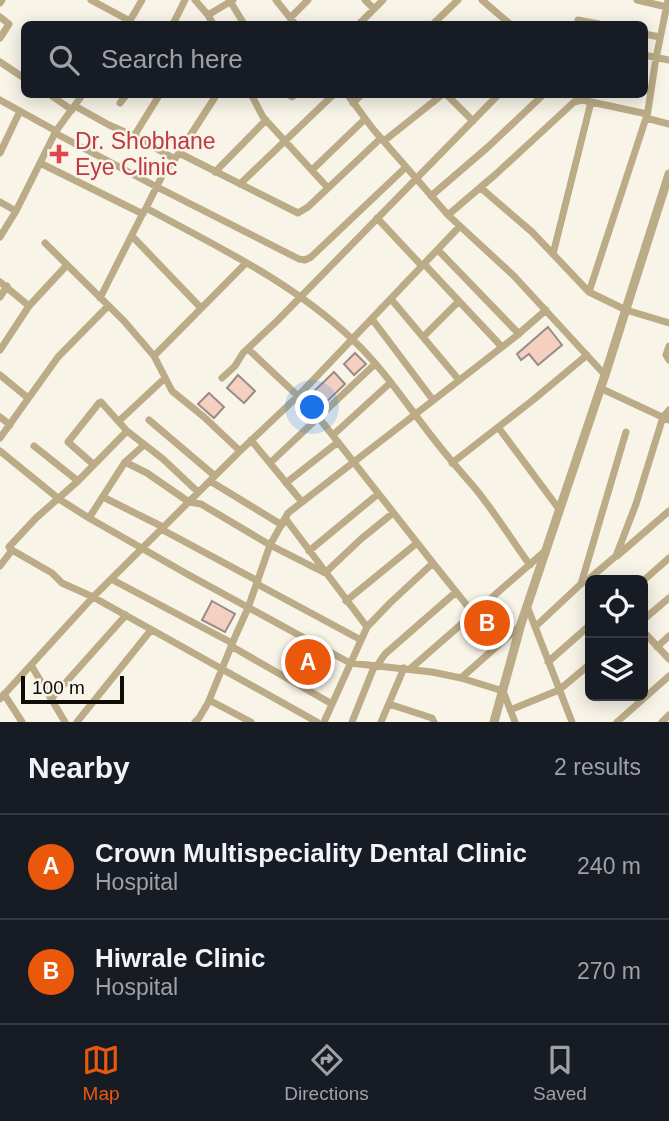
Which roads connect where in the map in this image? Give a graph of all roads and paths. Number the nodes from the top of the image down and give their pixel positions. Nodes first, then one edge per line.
1 (91, 0) edge
2 (142, 0) edge
3 (185, 0) edge
4 (195, 0) edge
5 (276, 0) edge
6 (308, 0) edge
7 (365, 0) edge
8 (383, 0) edge
9 (458, 0) edge
10 (482, 0) edge
11 (636, 0) edge
12 (232, 1) edge
13 (668, 4) edge
14 (374, 9) junction
15 (0, 17) edge
16 (578, 20) dead end
17 (126, 21) edge
18 (130, 21) edge
19 (174, 21) edge
20 (209, 21) edge
21 (242, 21) edge
22 (292, 21) edge
23 (362, 21) edge
24 (436, 21) edge
25 (506, 21) edge
26 (583, 21) edge
27 (648, 35) edge
28 (660, 37) junction
29 (0, 38) edge
30 (648, 56) edge
31 (656, 58) junction
32 (669, 60) edge
33 (0, 62) edge
34 (21, 76) edge
35 (56, 98) edge
36 (80, 98) edge
37 (124, 98) edge
38 (158, 98) edge
39 (214, 98) edge
40 (253, 98) edge
41 (330, 98) edge
42 (350, 98) edge
43 (358, 98) edge
44 (439, 98) edge
45 (448, 98) edge
46 (495, 98) edge
47 (540, 98) edge
48 (0, 100) edge
49 (591, 102) junction
50 (120, 103) dead end
51 (354, 103) junction
52 (74, 108) junction
53 (20, 111) junction
54 (647, 116) junction
55 (365, 119) junction
56 (266, 120) junction
57 (473, 121) junction
58 (669, 124) edge
59 (56, 132) junction
60 (134, 136) junction
61 (286, 140) junction
62 (382, 140) junction
63 (0, 153) edge
64 (177, 156) junction
65 (40, 163) junction
66 (406, 167) junction
67 (312, 170) junction
68 (215, 172) junction
69 (669, 174) edge
70 (416, 179) junction
71 (240, 184) junction
72 (157, 187) junction
73 (328, 188) junction
74 (481, 188) junction
75 (431, 196) junction
76 (0, 202) edge
77 (16, 211) junction
78 (144, 211) junction
79 (448, 215) junction
80 (377, 218) junction
81 (460, 226) junction
82 (132, 236) junction
83 (0, 237) edge
84 (45, 243) dead end
85 (438, 250) junction
86 (553, 254) junction
87 (246, 263) junction
88 (67, 265) junction
89 (423, 266) junction
90 (3, 284) edge
91 (589, 292) junction
92 (300, 296) junction
93 (0, 297) edge
94 (100, 298) junction
95 (391, 299) junction
96 (459, 301) junction
97 (29, 306) junction
98 (108, 306) junction
99 (201, 308) junction
100 (546, 310) junction
101 (626, 310) junction
102 (372, 319) junction
103 (669, 323) edge
104 (519, 334) junction
105 (423, 337) junction
106 (352, 339) junction
107 (669, 346) edge
108 (502, 347) junction
109 (248, 349) junction
110 (0, 350) edge
111 (587, 355) junction
112 (154, 356) junction
113 (669, 360) edge
114 (375, 364) junction
115 (0, 375) edge
116 (605, 375) junction
117 (165, 378) junction
118 (222, 378) dead end
119 (459, 380) junction
120 (390, 383) junction
121 (600, 388) junction
122 (298, 396) junction
123 (28, 398) junction
124 (433, 400) junction
125 (669, 410) edge
126 (414, 414) junction
127 (0, 417) edge
128 (319, 418) junction
129 (666, 419) edge
130 (149, 420) dead end
131 (119, 421) junction
132 (10, 425) junction
133 (498, 427) junction
134 (127, 431) junction
135 (626, 432) dead end
136 (0, 438) edge
137 (335, 438) junction
138 (251, 440) junction
139 (144, 445) junction
140 (34, 446) dead end
141 (240, 451) junction
142 (0, 452) edge
143 (125, 462) junction
144 (354, 462) junction
145 (270, 463) junction
146 (452, 463) junction
147 (93, 464) junction
148 (213, 478) junction
149 (78, 481) junction
150 (286, 484) junction
151 (198, 492) junction
152 (379, 494) junction
153 (103, 497) junction
154 (59, 499) junction
155 (189, 502) junction
156 (302, 502) junction
157 (559, 509) junction
158 (669, 511) edge
159 (393, 513) junction
160 (89, 518) junction
161 (283, 521) junction
162 (162, 528) junction
163 (417, 543) junction
164 (271, 545) junction
165 (141, 549) junction
166 (309, 551) junction
167 (545, 552) junction
168 (6, 553) edge
169 (616, 556) junction
170 (669, 558) edge
171 (432, 563) junction
172 (530, 565) junction
173 (0, 566) edge
174 (325, 573) junction
175 (595, 575) edge
176 (648, 577) edge
177 (111, 579) junction
178 (257, 582) junction
179 (585, 582) edge
180 (581, 584) junction
181 (456, 592) junction
182 (93, 597) junction
183 (669, 598) edge
184 (346, 601) junction
185 (527, 606) junction
186 (248, 608) junction
187 (473, 613) junction
188 (126, 615) junction
189 (648, 616) edge
190 (520, 626) junction
191 (535, 627) junction
192 (366, 628) junction
193 (585, 629) edge
194 (151, 630) junction
195 (669, 636) edge
196 (648, 637) edge
197 (360, 640) junction
198 (232, 644) junction
199 (657, 647) junction
200 (669, 659) edge
201 (548, 662) junction
202 (350, 663) junction
203 (31, 665) junction
204 (375, 667) junction
205 (222, 668) junction
206 (407, 668) junction
207 (585, 668) edge
208 (669, 676) edge
209 (461, 678) junction
210 (559, 690) junction
211 (503, 691) junction
212 (2, 696) edge
213 (51, 699) junction
214 (209, 700) junction
215 (332, 704) junction
216 (389, 704) junction
217 (510, 710) junction
218 (669, 715) edge
219 (196, 721) edge
220 (22, 722) edge
221 (65, 722) edge
222 (77, 722) edge
223 (208, 722) edge
224 (251, 722) edge
225 (317, 722) edge
226 (324, 722) edge
227 (352, 722) edge
228 (381, 722) edge
229 (434, 722) edge
230 (494, 722) edge
231 (515, 722) edge
232 (572, 722) edge
233 (617, 722) edge
234 (662, 722) edge

1 - 17 street
2 - 18 street
3 - 19 street
4 - 20 street
5 - 22 street
6 - 22 street
7 - 14 street
8 - 14 street
9 - 24 street
10 - 25 street
11 - 13 street
12 - 20 street
12 - 21 street
13 - 28 street
14 - 23 street
15 - 29 street
16 - 26 street
27 - 28 street
28 - 31 street
30 - 31 street
31 - 32 street
31 - 54 street
33 - 34 street
35 - 52 street
36 - 52 street
37 - 50 street
38 - 60 street
39 - 64 street
40 - 56 street
41 - 61 street
42 - 51 street
43 - 51 street
44 - 62 street
45 - 57 street
46 - 57 street
47 - 75 street
48 - 53 street
49 - 54 street
49 - 74 street
49 - 86 street
51 - 55 street
52 - 59 street
52 - 60 street
53 - 59 street
53 - 63 street
54 - 58 street
54 - 91 street
55 - 62 street
55 - 67 street
56 - 61 street
56 - 68 street
57 - 70 street
59 - 65 street
59 - 72 street
60 - 64 street
61 - 67 street
61 - 71 street
62 - 66 street
62 - 73 street
64 - 68 street
64 - 72 street
65 - 77 street
65 - 78 street
66 - 70 street
66 - 72 street
67 - 73 street
68 - 71 street
69 - 101 street
70 - 75 street
70 - 80 street
71 - 73 street
72 - 78 street
74 - 79 street
74 - 86 street
75 - 79 street
76 - 77 street
77 - 83 street
78 - 82 street
78 - 87 street
79 - 81 street
80 - 89 street
80 - 92 street
81 - 85 street
81 - 100 street
82 - 94 street
82 - 99 street
84 - 88 street
85 - 89 street
85 - 104 street
86 - 91 street
87 - 92 street
87 - 99 street
88 - 94 street
88 - 97 street
89 - 95 street
89 - 96 street
90 - 93 street
90 - 97 street
91 - 101 street
92 - 106 street
92 - 109 street
94 - 98 street
95 - 102 street
95 - 105 street
96 - 105 street
96 - 108 street
97 - 110 street
98 - 112 street
98 - 123 street
99 - 112 street
100 - 104 street
100 - 111 street
101 - 103 street
101 - 116 street
102 - 106 street
102 - 124 street
104 - 108 street
105 - 119 street
106 - 114 street
106 - 122 street
107 - 113 street
108 - 119 street
109 - 118 street
109 - 122 street
111 - 116 street
111 - 133 street
112 - 117 street
114 - 120 street
114 - 128 street
115 - 123 street
116 - 121 street
117 - 131 street
117 - 141 street
119 - 124 street
120 - 126 street
120 - 137 street
121 - 129 street
121 - 157 street
122 - 128 street
122 - 138 street
123 - 132 street
124 - 126 street
125 - 129 street
126 - 144 street
126 - 146 street
127 - 132 street
128 - 137 street
128 - 145 street
129 - 169 street
130 - 148 street
131 - 134 street
131 - 147 street
132 - 136 street
133 - 146 street
133 - 157 street
134 - 139 street
134 - 147 street
135 - 180 street
137 - 144 street
137 - 150 street
138 - 141 street
138 - 145 street
139 - 143 street
139 - 151 street
140 - 149 street
141 - 148 street
142 - 154 street
143 - 153 street
143 - 155 street
144 - 152 street
144 - 156 street
145 - 150 street
146 - 172 street
147 - 149 street
148 - 151 street
148 - 161 street
149 - 154 street
150 - 156 street
151 - 155 street
152 - 159 street
152 - 166 street
153 - 160 street
153 - 162 street
154 - 160 street
154 - 168 street
155 - 162 street
155 - 164 street
156 - 161 street
157 - 167 street
158 - 169 street
159 - 163 street
159 - 174 street
160 - 165 street
161 - 164 street
161 - 166 street
162 - 165 street
162 - 178 street
163 - 171 street
163 - 184 street
164 - 174 street
164 - 178 street
165 - 177 street
165 - 186 street
166 - 174 street
167 - 172 street
167 - 185 street
168 - 173 street
168 - 182 street
169 - 175 street
170 - 176 street
171 - 181 street
171 - 192 street
172 - 187 street
174 - 184 street
177 - 182 street
177 - 198 street
178 - 186 street
178 - 197 street
179 - 180 street
180 - 191 street
181 - 187 street
181 - 204 street
182 - 188 street
182 - 203 street
183 - 189 street
184 - 192 street
185 - 190 street
185 - 191 street
186 - 198 street
186 - 202 street
187 - 206 street
188 - 194 street
188 - 213 street
190 - 209 street
190 - 211 street
191 - 201 street
192 - 197 street
193 - 201 street
194 - 205 street
194 - 222 street
195 - 199 street
196 - 199 street
197 - 202 street
198 - 205 street
198 - 215 street
199 - 200 street
201 - 210 street
202 - 204 street
202 - 215 street
203 - 212 street
203 - 213 street
204 - 206 street
204 - 227 street
205 - 214 street
205 - 225 street
206 - 209 street
206 - 216 street
207 - 210 street
208 - 233 street
209 - 211 street
210 - 217 street
210 - 232 street
211 - 217 street
211 - 230 street
212 - 220 street
213 - 221 street
214 - 219 street
214 - 224 street
215 - 226 street
216 - 228 street
216 - 229 street
217 - 231 street
218 - 234 street
219 - 223 street

